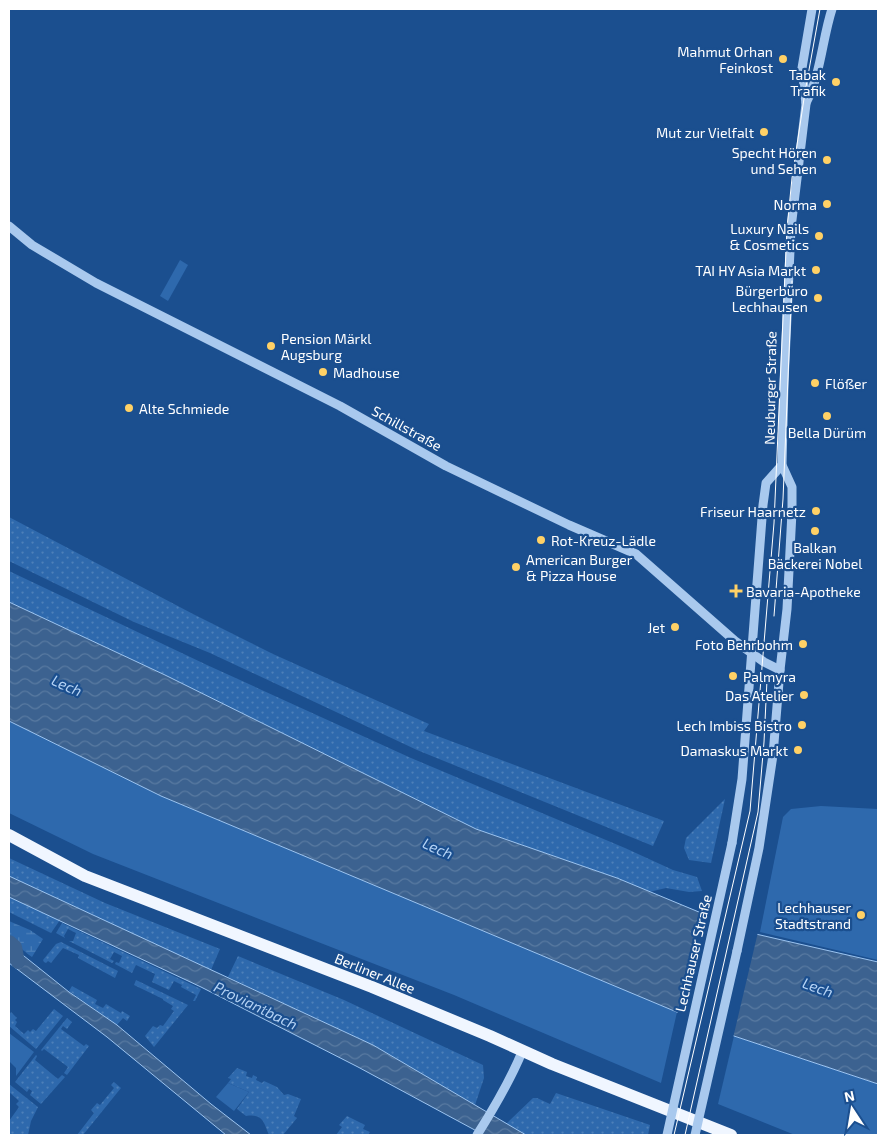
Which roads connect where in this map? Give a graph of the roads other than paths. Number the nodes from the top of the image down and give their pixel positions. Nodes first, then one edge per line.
1 (812, 9) edge
2 (832, 9) edge
3 (806, 104) junction
4 (9, 226) edge
5 (782, 464) junction
6 (751, 653) junction
7 (780, 670) junction
8 (742, 776) joint
9 (9, 835) edge
10 (522, 1052) junction
11 (477, 1135) edge
12 (667, 1135) edge
13 (695, 1135) edge
14 (731, 1135) edge

1 - 3 street, Neuburger Straße
2 - 3 street, Neuburger Straße
3 - 5 street, Neuburger Straße
4 - 6 street, Schillstraße
5 - 6 street, Neuburger Straße
5 - 7 street, Neuburger Straße
6 - 7 street, Schillstraße
6 - 8 street, Neuburger Straße
7 - 13 street, Neuburger Straße, bridge
8 - 12 street, Lechhauser Straße, bridge
9 - 10 main road, Berliner Allee
10 - 11 street
10 - 14 main road, Berliner Allee

